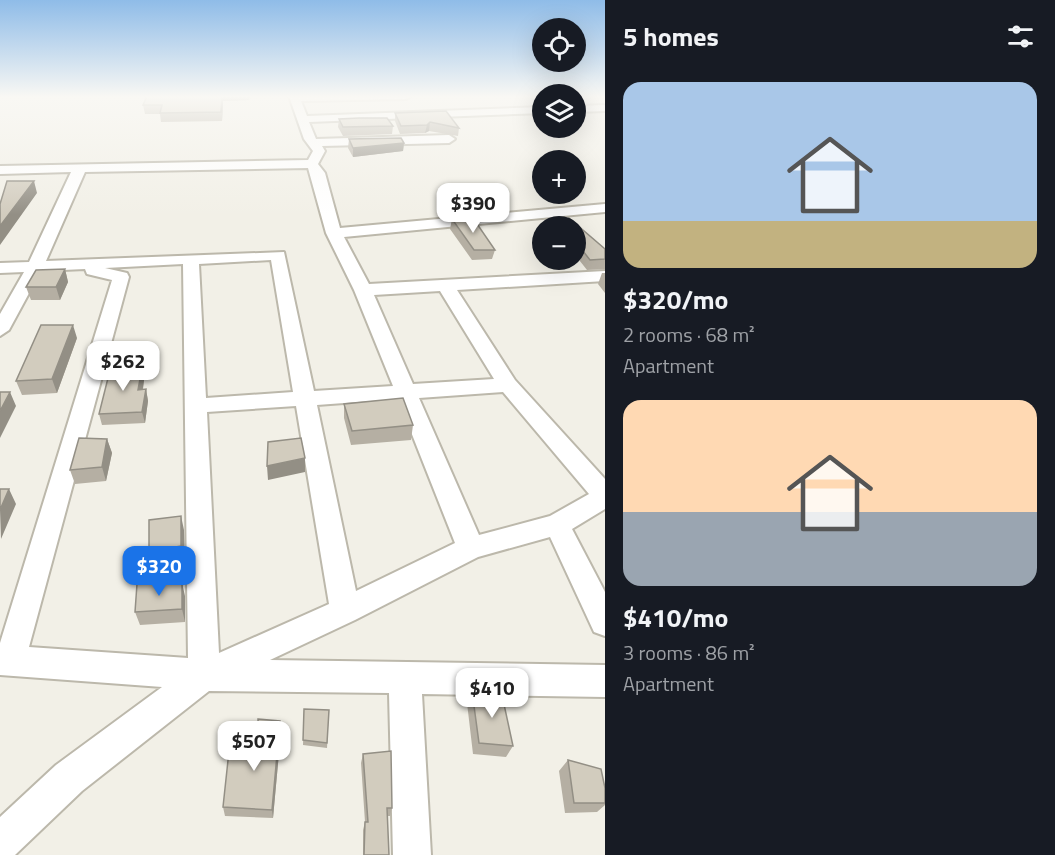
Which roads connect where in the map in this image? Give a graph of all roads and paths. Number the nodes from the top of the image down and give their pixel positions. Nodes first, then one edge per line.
1 (310, 136) edge
2 (449, 139) dead end
3 (313, 143) junction
4 (312, 164) junction
5 (80, 168) junction
6 (0, 170) edge
7 (605, 208) edge
8 (334, 233) junction
9 (191, 260) junction
10 (77, 266) junction
11 (35, 267) junction
12 (0, 268) edge
13 (605, 276) edge
14 (445, 284) junction
15 (363, 290) junction
16 (0, 330) edge
17 (508, 385) junction
18 (407, 392) junction
19 (305, 399) junction
20 (194, 406) junction
21 (605, 496) edge
22 (557, 525) junction
23 (471, 548) junction
24 (596, 580) edge
25 (345, 611) junction
26 (605, 622) edge
27 (5, 661) edge
28 (204, 675) junction
29 (405, 678) junction
30 (605, 681) edge
31 (0, 843) edge
32 (412, 855) edge

1 - 3 street
2 - 3 street
3 - 4 street
4 - 5 street
4 - 8 street
5 - 6 street
5 - 11 street
7 - 8 street
8 - 15 street
9 - 10 street
9 - 19 street
9 - 20 street
10 - 11 street
10 - 27 street
11 - 12 street
11 - 16 street
13 - 14 street
14 - 15 street
14 - 17 street
15 - 18 street
17 - 18 street
17 - 21 street
18 - 19 street
18 - 23 street
19 - 20 street
19 - 25 street
20 - 28 street
21 - 22 street
22 - 23 street
22 - 24 street
23 - 25 street
24 - 26 street
25 - 28 street
27 - 28 street
28 - 29 street
28 - 31 street
29 - 30 street
29 - 32 street

